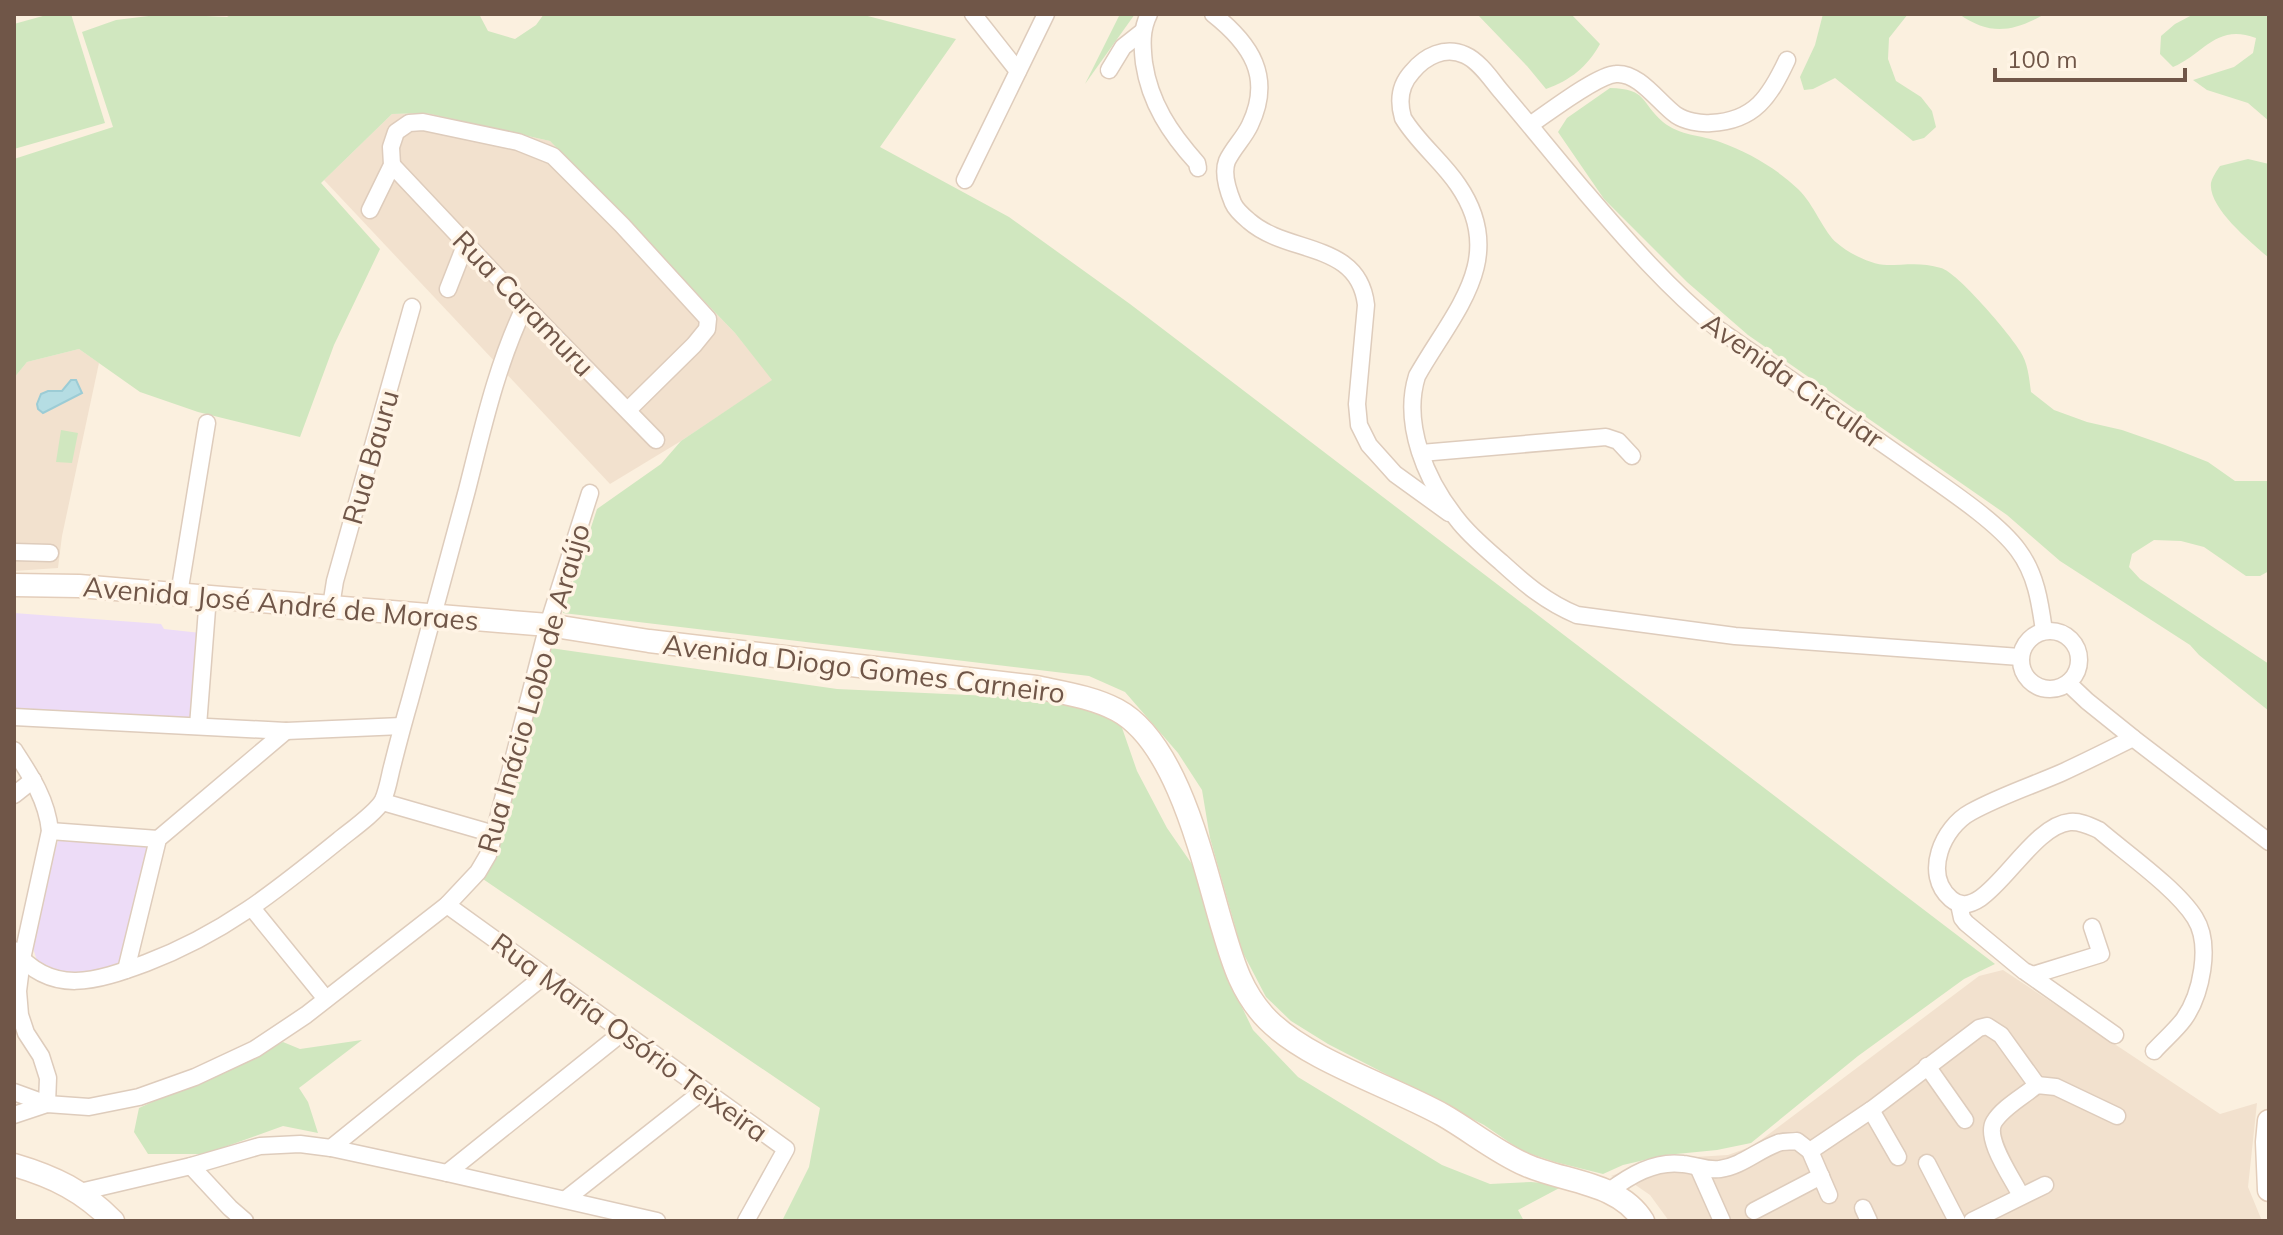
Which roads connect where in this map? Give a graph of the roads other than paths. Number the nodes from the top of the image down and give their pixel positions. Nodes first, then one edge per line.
1 (973, 14) edge
2 (1046, 14) edge
3 (1149, 14) edge
4 (1213, 14) edge
5 (1142, 32) junction
6 (1787, 60) dead end
7 (1109, 70) dead end
8 (1018, 71) junction
9 (1530, 125) junction
10 (392, 165) junction
11 (1198, 168) dead end
12 (965, 180) dead end
13 (370, 210) dead end
14 (466, 243) junction
15 (448, 289) dead end
16 (525, 306) junction
17 (412, 307) dead end
18 (628, 410) junction
19 (207, 423) dead end
20 (656, 440) dead end
21 (1421, 453) junction
22 (1632, 456) dead end
23 (590, 493) dead end
24 (1456, 519) junction
25 (14, 552) edge
26 (50, 553) dead end
27 (14, 585) edge
28 (179, 594) junction
29 (208, 596) junction
30 (331, 606) junction
31 (435, 615) junction
32 (548, 625) junction
33 (2044, 631) junction
34 (2020, 657) junction
35 (2068, 683) junction
36 (14, 717) edge
37 (198, 726) junction
38 (402, 726) junction
39 (286, 731) junction
40 (2133, 738) junction
41 (14, 750) edge
42 (33, 780) junction
43 (14, 795) edge
44 (383, 802) junction
45 (50, 831) junction
46 (494, 834) junction
47 (158, 839) junction
48 (2269, 842) edge
49 (1959, 904) junction
50 (447, 905) junction
51 (252, 908) junction
52 (2092, 927) dead end
53 (18, 955) edge
54 (126, 970) junction
55 (2027, 973) junction
56 (544, 976) junction
57 (326, 999) junction
58 (623, 1032) junction
59 (2115, 1035) dead end
60 (2154, 1051) dead end
61 (1927, 1066) junction
62 (2037, 1085) junction
63 (703, 1091) junction
64 (14, 1092) edge
65 (39, 1101) junction
66 (14, 1106) edge
67 (1871, 1110) junction
68 (14, 1115) edge
69 (2117, 1116) dead end
70 (1965, 1120) dead end
71 (2269, 1121) edge
72 (331, 1148) junction
73 (1810, 1151) junction
74 (1898, 1157) dead end
75 (1927, 1163) dead end
76 (14, 1165) edge
77 (191, 1166) junction
78 (1698, 1167) junction
79 (447, 1173) junction
80 (1821, 1176) junction
81 (2045, 1185) dead end
82 (2269, 1190) edge
83 (80, 1192) junction
84 (1608, 1192) junction
85 (1829, 1195) dead end
86 (2021, 1196) junction
87 (566, 1199) junction
88 (1754, 1211) dead end
89 (113, 1221) edge
90 (245, 1221) edge
91 (657, 1221) edge
92 (746, 1221) edge
93 (1643, 1221) edge
94 (1722, 1221) edge
95 (1957, 1221) edge
96 (1972, 1221) edge

1 - 8 street
2 - 8 street
3 - 5 street
4 - 24 street, Avenida Circular
5 - 7 street
5 - 11 street
6 - 9 street
8 - 12 street
9 - 21 street, Avenida Circular
9 - 33 street, Avenida Circular
10 - 13 street
10 - 14 street, Rua Caramuru
10 - 18 street
14 - 15 street
14 - 16 street, Rua Caramuru
16 - 18 street, Rua Caramuru
16 - 31 street
17 - 30 street, Rua Bauru
18 - 20 street, Rua Caramuru
19 - 28 street
21 - 22 street
21 - 24 street, Avenida Circular
23 - 32 street, Rua Inácio Lobo de Araújo
24 - 34 street, Avenida Circular
25 - 26 street
27 - 28 street, Avenida José André de Moraes
28 - 29 street, Avenida José André de Moraes
29 - 30 street, Avenida José André de Moraes
29 - 37 street
30 - 31 street, Avenida José André de Moraes
31 - 32 street, Avenida José André de Moraes
31 - 38 street
32 - 46 street, Rua Inácio Lobo de Araújo
32 - 84 street, Avenida Diogo Gomes Carneiro
33 - 34 street
33 - 35 street
34 - 35 street
35 - 40 street
36 - 37 street
37 - 39 street
38 - 39 street
38 - 44 street
39 - 47 street
40 - 48 street
40 - 49 street
41 - 42 street
42 - 43 street
42 - 45 street
44 - 46 street
44 - 51 street
45 - 47 street
45 - 53 street
46 - 50 street, Rua Inácio Lobo de Araújo
47 - 54 street
49 - 55 street
49 - 60 street
50 - 56 street, Rua Maria Osório Teixeira
50 - 57 street, Rua Inácio Lobo de Araújo
51 - 54 street
51 - 57 street
52 - 55 street
53 - 54 street
53 - 65 street
55 - 59 street
56 - 58 street, Rua Maria Osório Teixeira
56 - 72 street
57 - 65 street, Rua Inácio Lobo de Araújo
58 - 63 street, Rua Maria Osório Teixeira
58 - 79 street
61 - 62 street
61 - 67 street
61 - 70 street
62 - 69 street
62 - 86 street
63 - 87 street
63 - 92 street, Rua Maria Osório Teixeira
64 - 65 street
65 - 66 street, Rua Inácio Lobo de Araújo
65 - 68 street, Rua Inácio Lobo de Araújo
67 - 73 street
67 - 74 street
71 - 82 street
72 - 77 street
72 - 79 street
73 - 78 street
73 - 80 street
75 - 95 street
76 - 83 street
77 - 83 street
77 - 90 street
78 - 84 street
78 - 94 street
79 - 87 street
80 - 85 street
80 - 88 street
81 - 86 street
83 - 89 street
84 - 93 street, Avenida Diogo Gomes Carneiro
86 - 96 street
87 - 91 street

